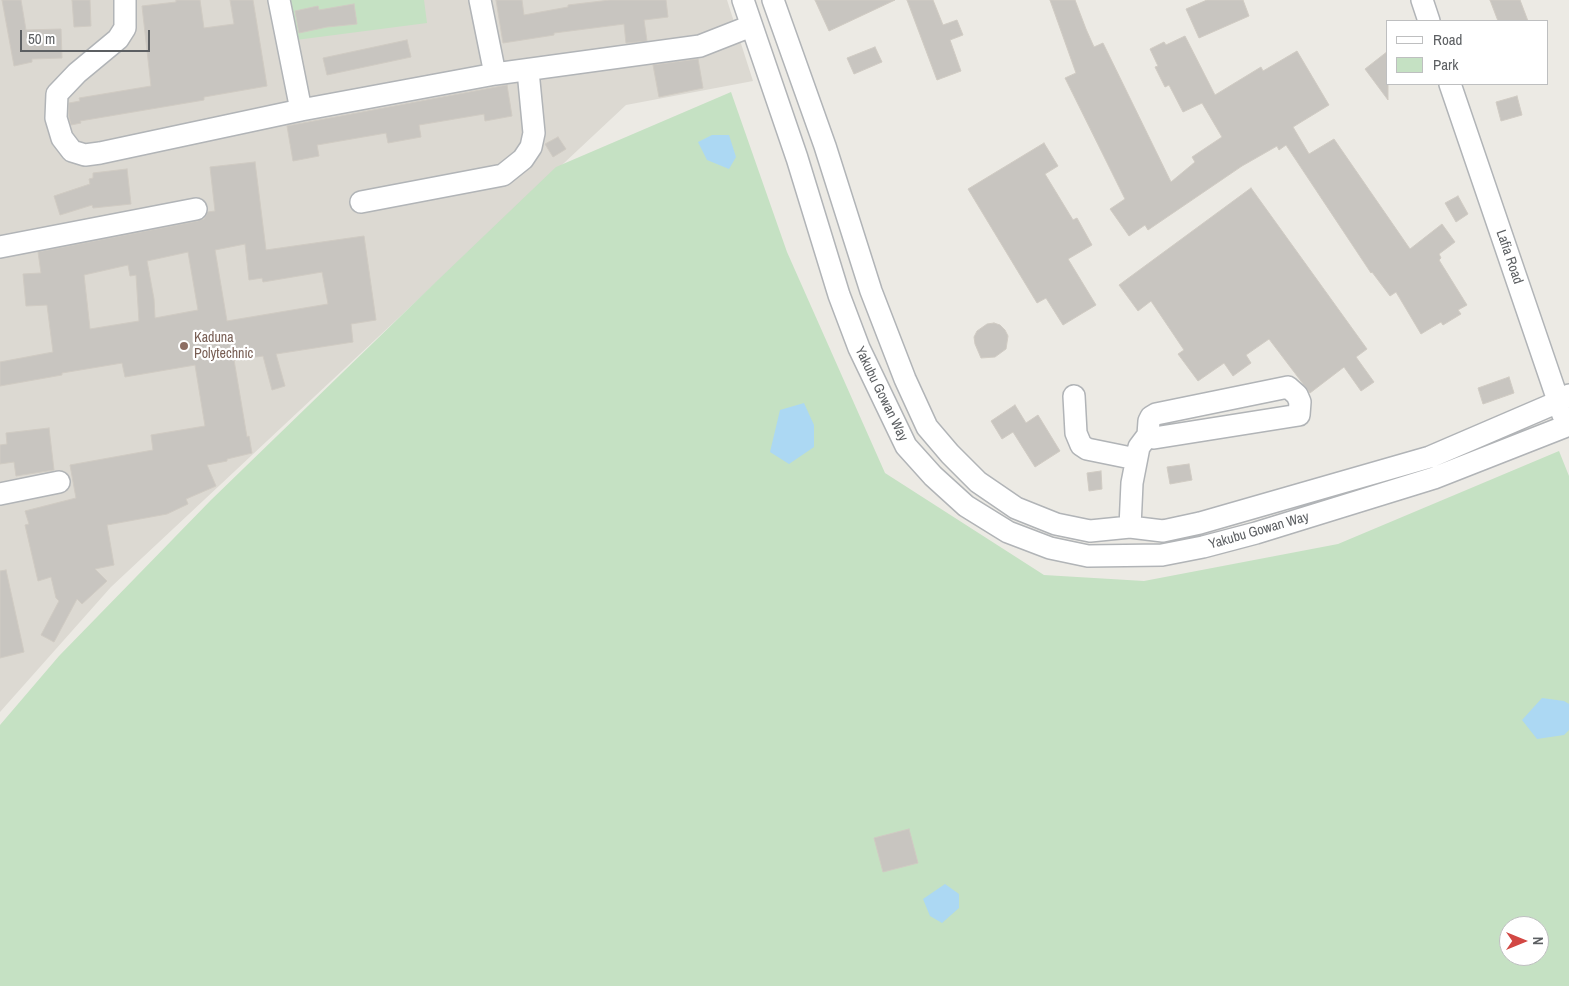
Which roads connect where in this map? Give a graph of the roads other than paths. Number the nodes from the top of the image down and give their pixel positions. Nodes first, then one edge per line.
1 (125, 0) edge
2 (279, 0) edge
3 (480, 0) edge
4 (743, 0) edge
5 (773, 0) edge
6 (1422, 0) edge
7 (1429, 20) edge
8 (751, 26) junction
9 (528, 71) junction
10 (495, 74) junction
11 (1450, 85) edge
12 (301, 110) junction
13 (824, 146) junction
14 (797, 158) junction
15 (361, 202) dead end
16 (196, 209) dead end
17 (0, 247) edge
18 (1074, 396) dead end
19 (1564, 399) edge
20 (1568, 428) edge
21 (1148, 435) junction
22 (1136, 459) junction
23 (59, 482) dead end
24 (0, 494) edge
25 (1130, 527) junction

1 - 12 street
2 - 12 street
3 - 10 street
4 - 8 street, Yakubu Gowan Way
5 - 13 street, Yakubu Gowan Way
6 - 7 street
8 - 9 street
8 - 14 street, Yakubu Gowan Way
9 - 10 street
9 - 15 street
10 - 12 street
11 - 19 street, Lafia Road
13 - 14 street
13 - 25 street, Yakubu Gowan Way
14 - 20 street, Yakubu Gowan Way
16 - 17 street
18 - 22 street
19 - 20 street, Lafia Road
19 - 25 street, Yakubu Gowan Way
21 - 21 street
21 - 22 street
22 - 25 street
23 - 24 street

